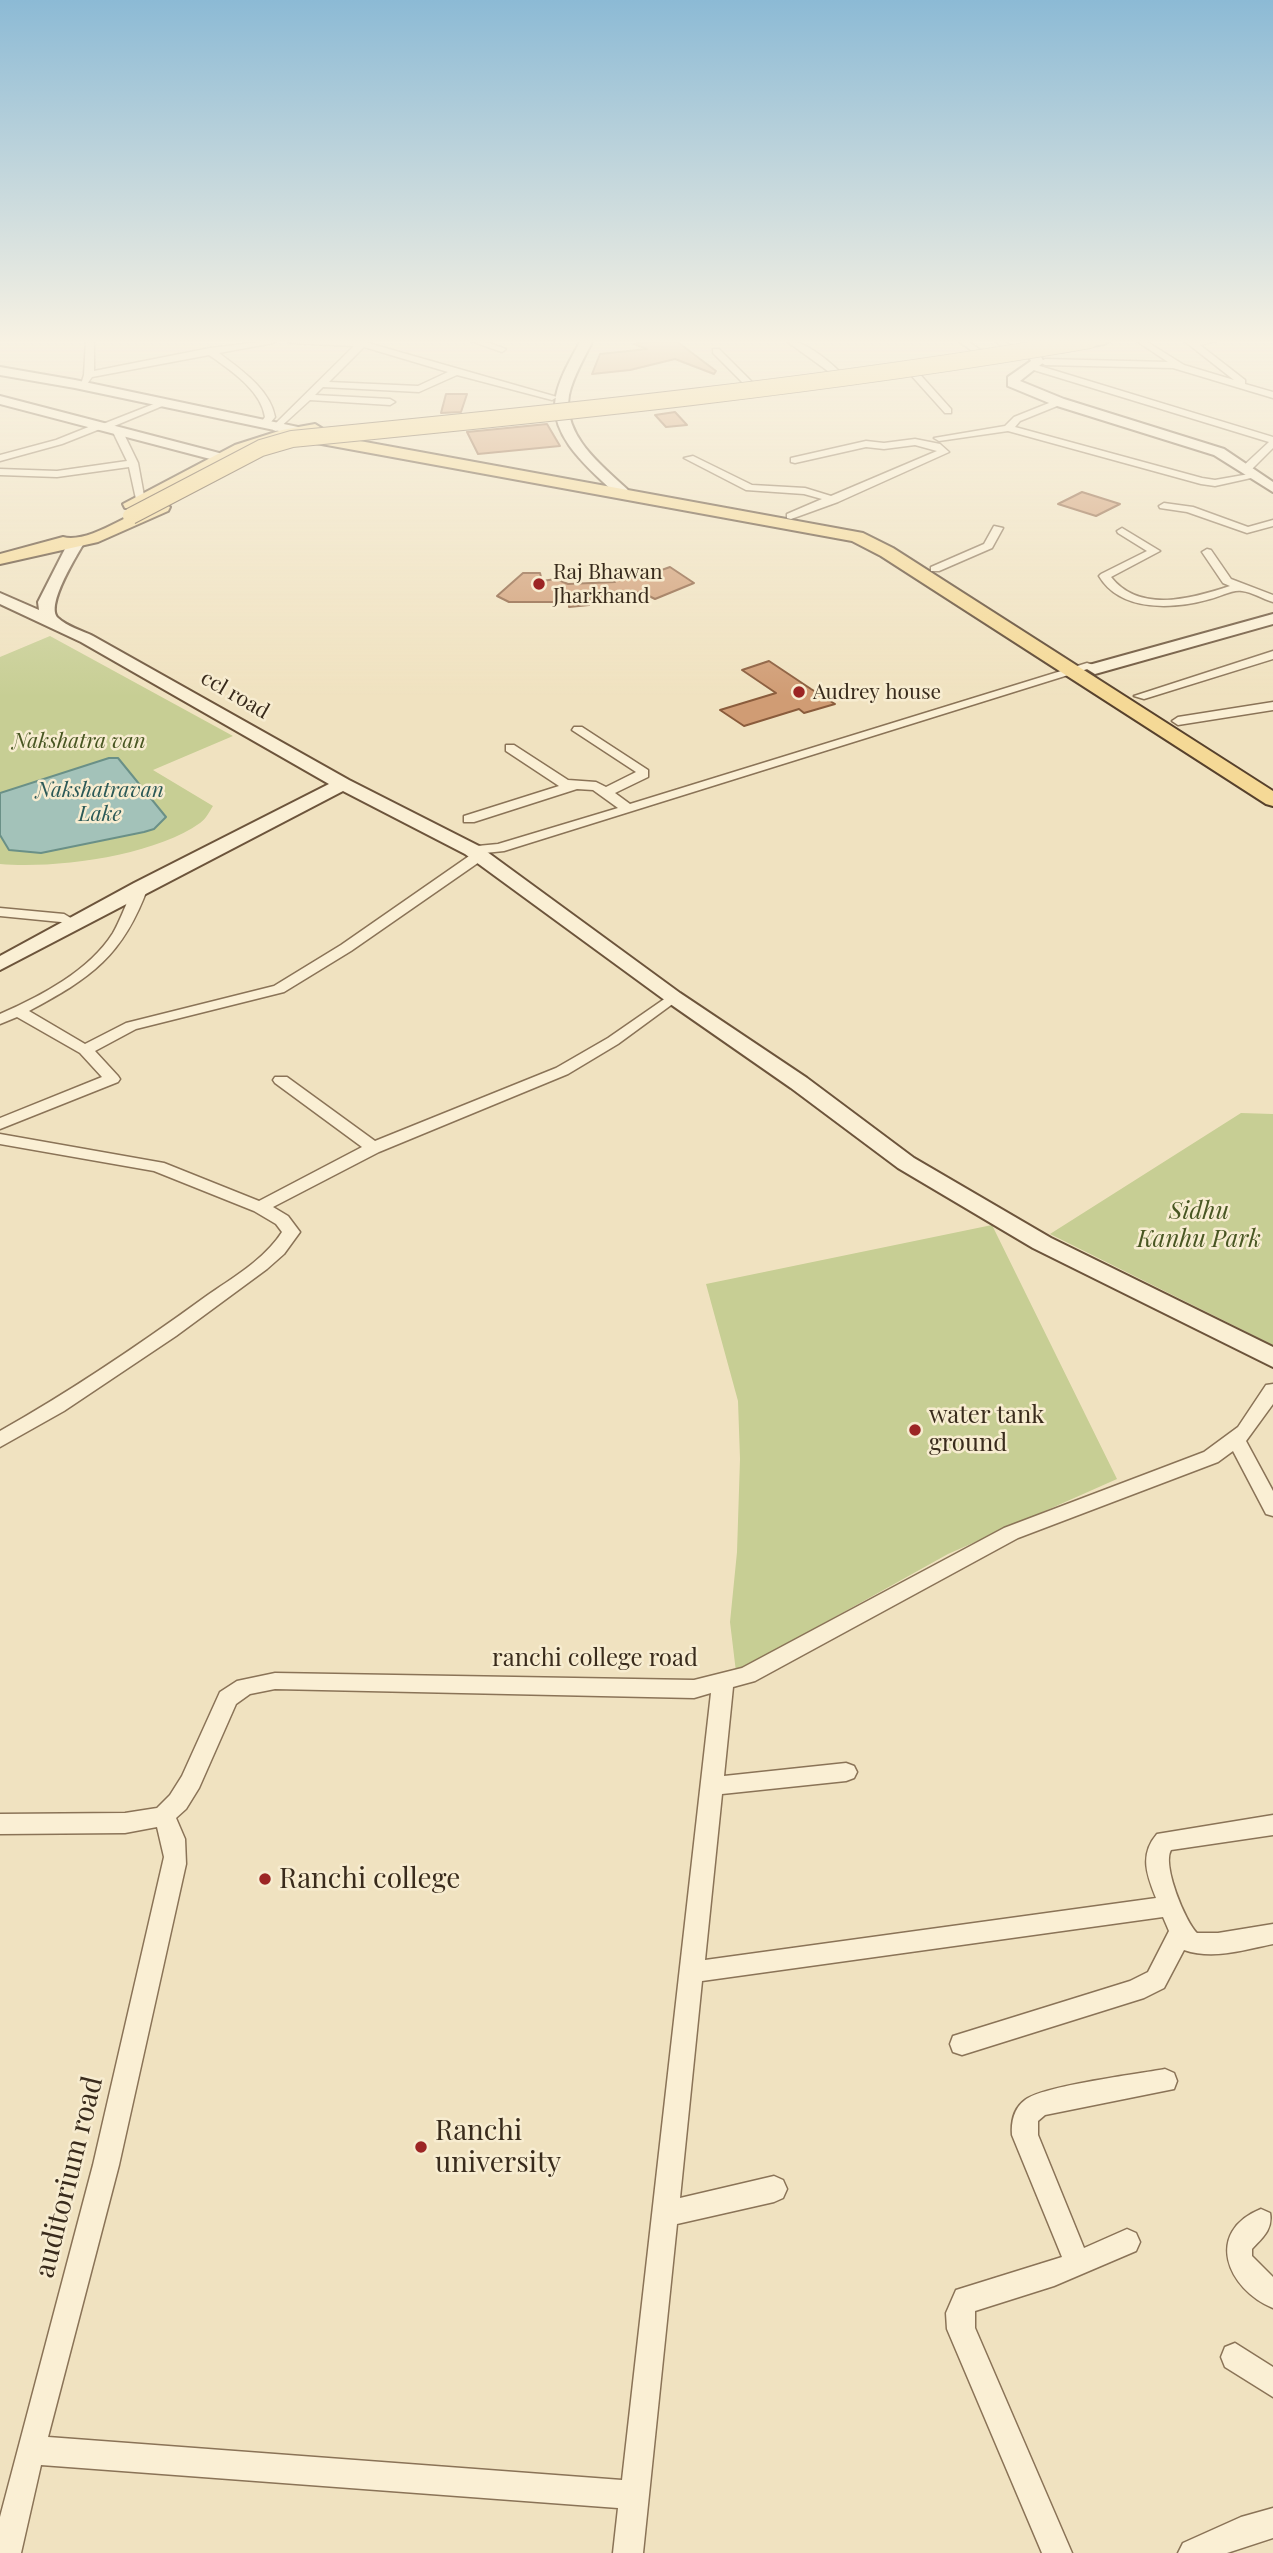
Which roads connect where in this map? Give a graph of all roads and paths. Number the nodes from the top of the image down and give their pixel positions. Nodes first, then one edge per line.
1 (32, 459) edge
2 (131, 459) edge
3 (214, 459) edge
4 (238, 459) edge
5 (254, 459) edge
6 (452, 459) edge
7 (581, 459) edge
8 (587, 459) edge
9 (692, 459) edge
10 (800, 459) edge
11 (895, 459) edge
12 (928, 459) edge
13 (1121, 459) edge
14 (1230, 459) edge
15 (1255, 459) edge
16 (56, 460) junction
17 (795, 460) dead end
18 (134, 463) junction
19 (905, 466) junction
20 (0, 472) edge
21 (1262, 480) edge
22 (607, 486) junction
23 (141, 499) junction
24 (834, 500) junction
25 (1164, 506) dead end
26 (791, 516) junction
27 (1273, 523) edge
28 (998, 528) dead end
29 (1122, 531) dead end
30 (76, 543) junction
31 (44, 544) junction
32 (0, 552) edge
33 (1207, 552) dead end
34 (0, 559) edge
35 (936, 569) junction
36 (1238, 587) junction
37 (0, 598) edge
38 (1273, 598) edge
39 (1273, 619) edge
40 (53, 623) junction
41 (1273, 655) edge
42 (1086, 669) junction
43 (1140, 696) junction
44 (1273, 706) edge
45 (1178, 721) junction
46 (578, 730) dead end
47 (510, 748) dead end
48 (338, 781) junction
49 (1273, 784) edge
50 (572, 786) junction
51 (607, 792) junction
52 (1273, 800) edge
53 (629, 809) junction
54 (469, 819) dead end
55 (476, 853) junction
56 (141, 887) junction
57 (0, 912) edge
58 (69, 921) junction
59 (0, 953) edge
60 (0, 964) edge
61 (673, 997) junction
62 (19, 1012) junction
63 (0, 1019) edge
64 (85, 1051) junction
65 (281, 1080) dead end
66 (0, 1124) edge
67 (0, 1139) edge
68 (373, 1148) junction
69 (260, 1207) junction
70 (1273, 1358) edge
71 (1273, 1390) edge
72 (0, 1440) edge
73 (1236, 1440) junction
74 (1273, 1509) edge
75 (723, 1683) junction
76 (846, 1772) dead end
77 (712, 1786) junction
78 (163, 1816) junction
79 (0, 1824) edge
80 (1273, 1825) edge
81 (1171, 1906) junction
82 (1181, 1930) junction
83 (1273, 1934) edge
84 (692, 1972) junction
85 (962, 2044) dead end
86 (1165, 2081) dead end
87 (774, 2189) dead end
88 (665, 2214) junction
89 (1261, 2222) dead end
90 (1126, 2242) dead end
91 (1078, 2264) junction
92 (1273, 2295) edge
93 (1235, 2357) dead end
94 (1273, 2383) edge
95 (30, 2450) junction
96 (635, 2495) junction
97 (1273, 2523) edge
98 (6, 2553) edge
99 (628, 2553) edge
100 (1057, 2553) edge
101 (1193, 2553) edge

1 - 16 street
2 - 18 street
3 - 23 main road
4 - 31 main road, bridge
5 - 30 main road
6 - 22 main road
7 - 22 street
8 - 22 street
9 - 24 street
10 - 17 street
11 - 19 street
12 - 19 street
13 - 21 street
14 - 21 street
15 - 21 street
16 - 18 street
16 - 20 street
18 - 23 street
19 - 24 street
22 - 26 main road
22 - 42 main road
23 - 31 main road
24 - 26 street
25 - 27 street
26 - 35 main road
28 - 35 street
29 - 36 street
30 - 31 main road
30 - 40 street
31 - 32 main road
31 - 34 main road
33 - 36 street
35 - 42 main road
36 - 38 street
37 - 40 street, ccl road
39 - 42 street
40 - 48 street, ccl road
41 - 43 street
42 - 43 main road
42 - 52 main road
42 - 53 street
43 - 45 main road
44 - 45 street
45 - 49 main road
46 - 51 street
47 - 50 street
48 - 55 street, ccl road
48 - 56 street
48 - 58 street
50 - 51 street
50 - 54 street
51 - 53 street
53 - 55 street
55 - 61 street, ccl road
55 - 64 street
56 - 58 street
56 - 62 street
57 - 58 street
58 - 59 street
58 - 60 street
61 - 68 street
61 - 70 street, ccl road
62 - 63 street
62 - 64 street
64 - 66 street
65 - 68 street
67 - 69 street
68 - 69 street
69 - 72 street
71 - 73 street, ranchi college road
73 - 74 street
73 - 75 street, ranchi college road
75 - 77 street
75 - 78 street, ranchi college road
76 - 77 street
77 - 84 street
78 - 79 street
78 - 95 street, auditorium road
80 - 81 street
81 - 82 street
81 - 84 street
82 - 83 street
82 - 85 street
84 - 88 street
86 - 91 street
87 - 88 street
88 - 96 street
89 - 92 street
90 - 91 street
91 - 100 street
93 - 94 street
95 - 96 street
95 - 98 street, auditorium road
96 - 99 street
97 - 101 street

